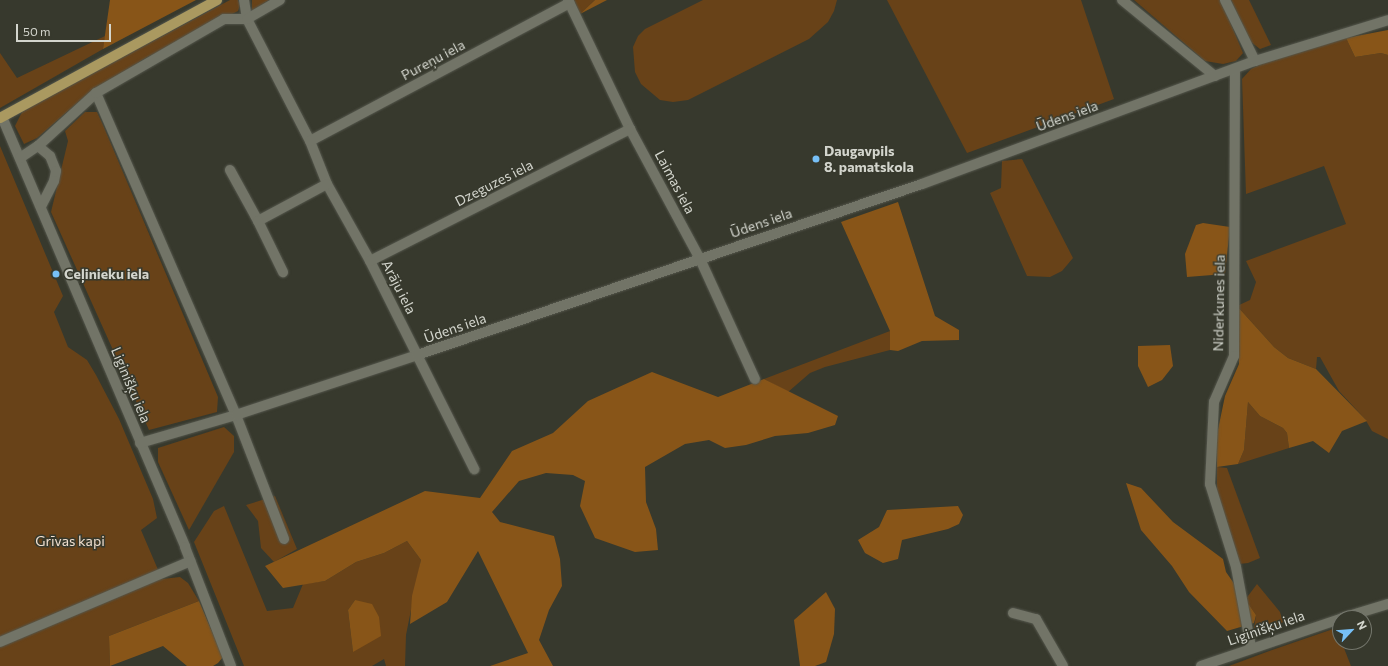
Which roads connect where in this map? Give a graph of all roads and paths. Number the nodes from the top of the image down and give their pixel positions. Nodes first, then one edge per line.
1 (217, 0) edge
2 (244, 0) edge
3 (280, 0) edge
4 (1122, 0) edge
5 (1225, 0) edge
6 (569, 2) edge
7 (247, 19) junction
8 (1388, 20) edge
9 (1255, 61) junction
10 (1235, 69) junction
11 (1215, 76) junction
12 (96, 93) junction
13 (1, 117) edge
14 (630, 129) junction
15 (310, 141) junction
16 (38, 146) junction
17 (20, 158) junction
18 (230, 170) dead end
19 (327, 184) junction
20 (41, 206) junction
21 (258, 221) junction
22 (700, 259) junction
23 (370, 261) junction
24 (283, 272) dead end
25 (417, 355) junction
26 (755, 379) dead end
27 (236, 415) junction
28 (140, 443) junction
29 (474, 469) dead end
30 (284, 539) dead end
31 (191, 561) junction
32 (1388, 604) edge
33 (1368, 610) edge
34 (1013, 613) dead end
35 (1332, 621) edge
36 (0, 642) edge
37 (1251, 647) junction
38 (231, 666) edge
39 (1063, 666) edge
40 (1201, 666) edge

1 - 13 main road
2 - 7 street, Arāju iela
3 - 7 street
4 - 11 street
5 - 9 street
6 - 14 street, Laimas iela
6 - 15 street, Pureņu iela
7 - 12 street
7 - 15 street, Arāju iela
8 - 9 street, Ūdens iela
9 - 10 street, Ūdens iela
10 - 11 street, Ūdens iela
10 - 37 street, Niderkunes iela
11 - 22 street, Ūdens iela
12 - 16 street
12 - 27 street
13 - 17 street, Liginišķu iela
14 - 22 street, Laimas iela
14 - 23 street, Dzeguzes iela
15 - 19 street, Arāju iela
16 - 17 street
16 - 20 street
17 - 20 street, Liginišķu iela
18 - 21 street
19 - 21 street
19 - 23 street, Arāju iela
20 - 28 street, Liginišķu iela
21 - 24 street
22 - 25 street, Ūdens iela
22 - 26 street, Laimas iela
23 - 25 street, Arāju iela
25 - 27 street, Ūdens iela
25 - 29 street, Arāju iela
27 - 28 street, Ūdens iela
27 - 30 street
28 - 31 street, Liginišķu iela
31 - 36 street
31 - 38 street, Liginišķu iela
32 - 33 street, Liginišķu iela
34 - 39 street
35 - 37 street, Liginišķu iela
37 - 40 street, Liginišķu iela

